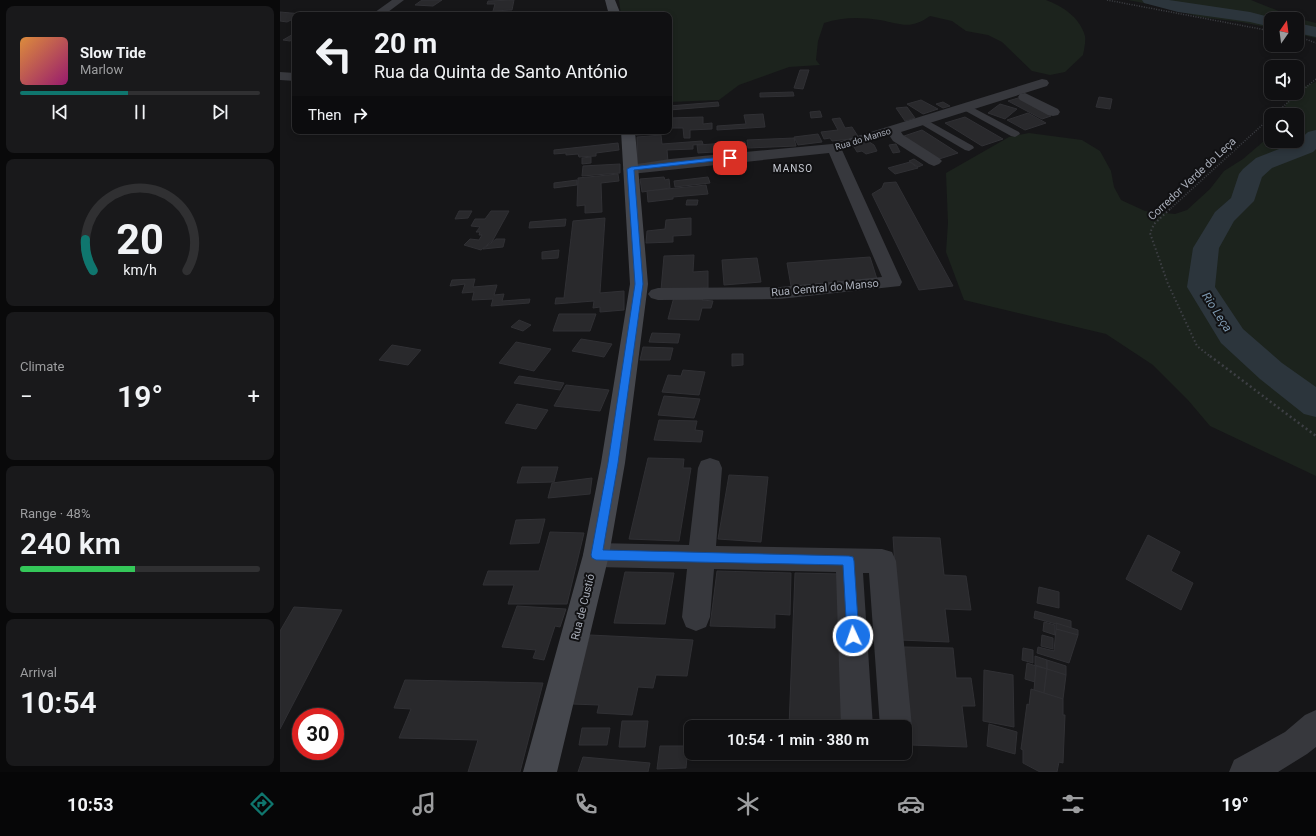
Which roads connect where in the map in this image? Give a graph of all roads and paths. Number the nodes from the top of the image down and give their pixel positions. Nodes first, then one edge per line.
1 (399, 0) edge
2 (610, 0) edge
3 (1107, 0) edge
4 (381, 12) edge
5 (614, 12) edge
6 (1264, 30) edge
7 (1304, 39) edge
8 (1316, 43) edge
9 (1316, 79) edge
10 (1042, 83) dead end
11 (1019, 94) junction
12 (966, 107) junction
13 (1282, 108) edge
14 (1053, 112) dead end
15 (923, 121) junction
16 (1264, 123) edge
17 (893, 130) junction
18 (628, 134) edge
19 (1015, 134) dead end
20 (834, 148) junction
21 (970, 148) dead end
22 (934, 161) dead end
23 (631, 169) junction
24 (658, 294) dead end
25 (1316, 436) edge
26 (710, 468) dead end
27 (596, 555) junction
28 (702, 558) junction
29 (849, 561) junction
30 (696, 617) dead end
31 (857, 720) edge
32 (895, 720) edge
33 (1316, 726) edge
34 (540, 772) edge
35 (1246, 772) edge

1 - 4 street
2 - 5 main road
3 - 6 path
7 - 8 path
9 - 13 path, Corredor Verde do Leça
10 - 11 street, Rua do Manso
11 - 12 street, Rua do Manso
11 - 14 street
12 - 15 street, Rua do Manso
12 - 19 street
15 - 17 street, Rua do Manso
15 - 21 street
16 - 25 path, Corredor Verde do Leça
17 - 20 street, Rua do Manso
17 - 22 street
18 - 23 main road, Rua de Custió
20 - 23 street, Rua do Manso
20 - 24 street, Rua Central do Manso
23 - 27 main road, Rua de Custió
26 - 28 street
27 - 28 street
27 - 34 main road, Rua de Custió
28 - 29 street
28 - 30 street
29 - 31 street
29 - 32 street
33 - 35 street

